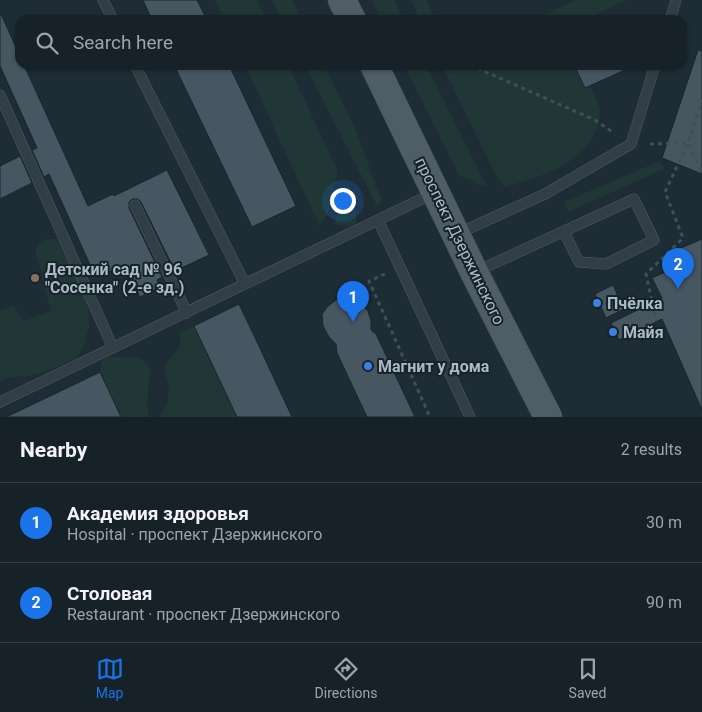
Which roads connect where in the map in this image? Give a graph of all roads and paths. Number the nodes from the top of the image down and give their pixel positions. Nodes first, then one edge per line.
1 (102, 0) edge
2 (342, 0) edge
3 (676, 0) edge
4 (110, 15) edge
5 (350, 15) edge
6 (672, 15) edge
7 (138, 70) edge
8 (376, 70) edge
9 (481, 70) edge
10 (654, 70) edge
11 (0, 95) edge
12 (702, 99) edge
13 (688, 142) junction
14 (631, 144) junction
15 (702, 172) edge
16 (436, 192) junction
17 (136, 205) dead end
18 (378, 220) junction
19 (564, 232) junction
20 (456, 235) junction
21 (390, 272) dead end
22 (474, 272) junction
23 (245, 284) junction
24 (187, 313) junction
25 (113, 348) junction
26 (0, 402) edge
27 (430, 417) edge
28 (470, 417) edge
29 (548, 417) edge

1 - 4 lane
2 - 5 main road
3 - 6 lane
7 - 23 lane
8 - 16 main road, проспект Дзержинского
9 - 14 path
10 - 14 lane
11 - 25 lane
12 - 13 path
13 - 14 path
13 - 15 path
14 - 20 lane
16 - 18 lane
16 - 20 main road, проспект Дзержинского
17 - 24 lane
18 - 23 lane
18 - 28 lane
19 - 19 lane
19 - 22 lane
20 - 22 main road, проспект Дзержинского
21 - 27 path
22 - 29 main road, проспект Дзержинского
23 - 24 lane
24 - 25 lane
25 - 26 lane

